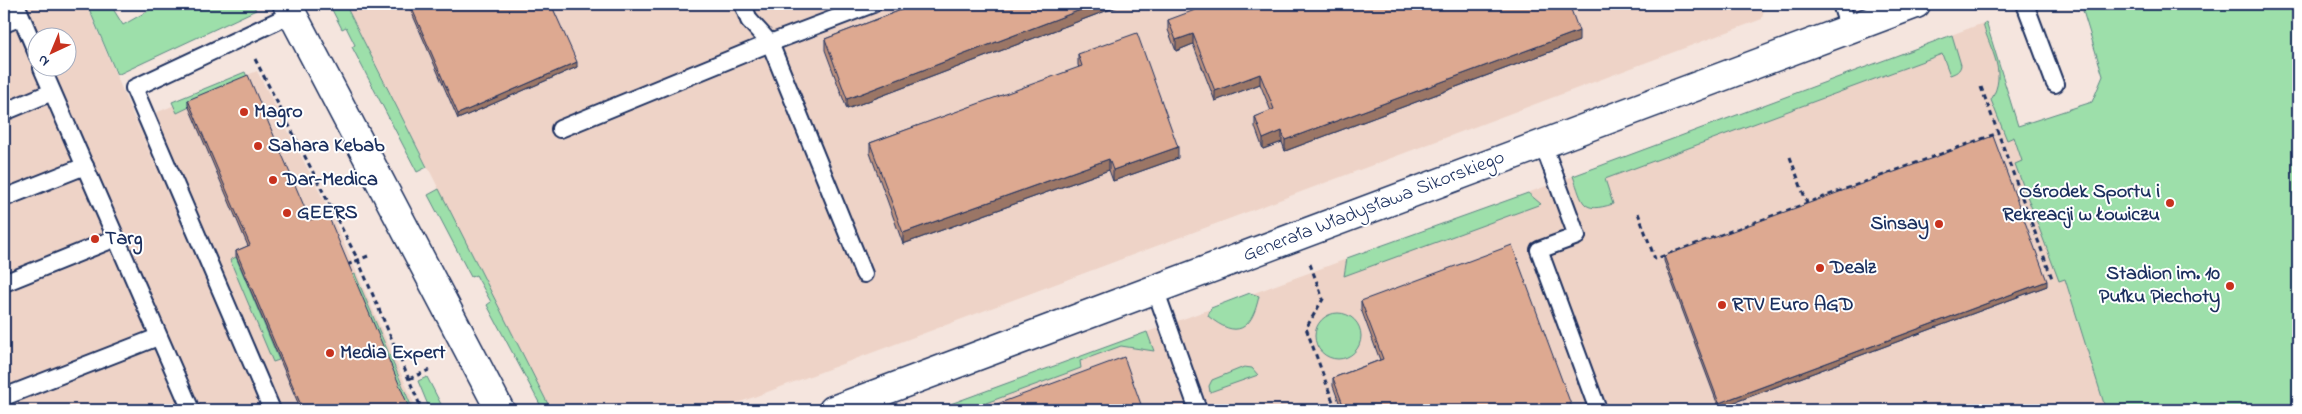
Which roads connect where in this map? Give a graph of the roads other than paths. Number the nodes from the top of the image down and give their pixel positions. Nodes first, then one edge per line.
1 (743, 4) edge
2 (873, 4) edge
3 (1916, 4) edge
4 (2025, 4) edge
5 (289, 9) edge
6 (18, 10) edge
7 (1845, 16) edge
8 (4, 24) edge
9 (28, 33) edge
10 (770, 43) junction
11 (46, 78) edge
12 (2055, 84) dead end
13 (52, 92) junction
14 (4, 112) edge
15 (560, 130) dead end
16 (1543, 144) junction
17 (85, 166) junction
18 (4, 198) edge
19 (116, 238) junction
20 (864, 274) dead end
21 (4, 283) edge
22 (1155, 289) junction
23 (158, 337) junction
24 (4, 397) edge
25 (191, 410) edge
26 (272, 410) edge
27 (500, 410) edge
28 (833, 410) edge
29 (1198, 410) edge
30 (1598, 410) edge

1 - 10 lane
2 - 10 lane
3 - 7 street, Generała Władysława Sikorskiego
4 - 12 lane
5 - 26 lane
5 - 27 street
6 - 8 lane
6 - 9 lane
7 - 16 street, Generała Władysława Sikorskiego
10 - 15 lane
10 - 20 lane
11 - 13 lane
13 - 14 lane
13 - 17 lane
16 - 22 street, Generała Władysława Sikorskiego
16 - 30 lane
17 - 18 lane
17 - 19 lane
19 - 21 lane
19 - 23 lane
22 - 28 street, Generała Władysława Sikorskiego
22 - 29 lane
23 - 24 lane
23 - 25 lane

